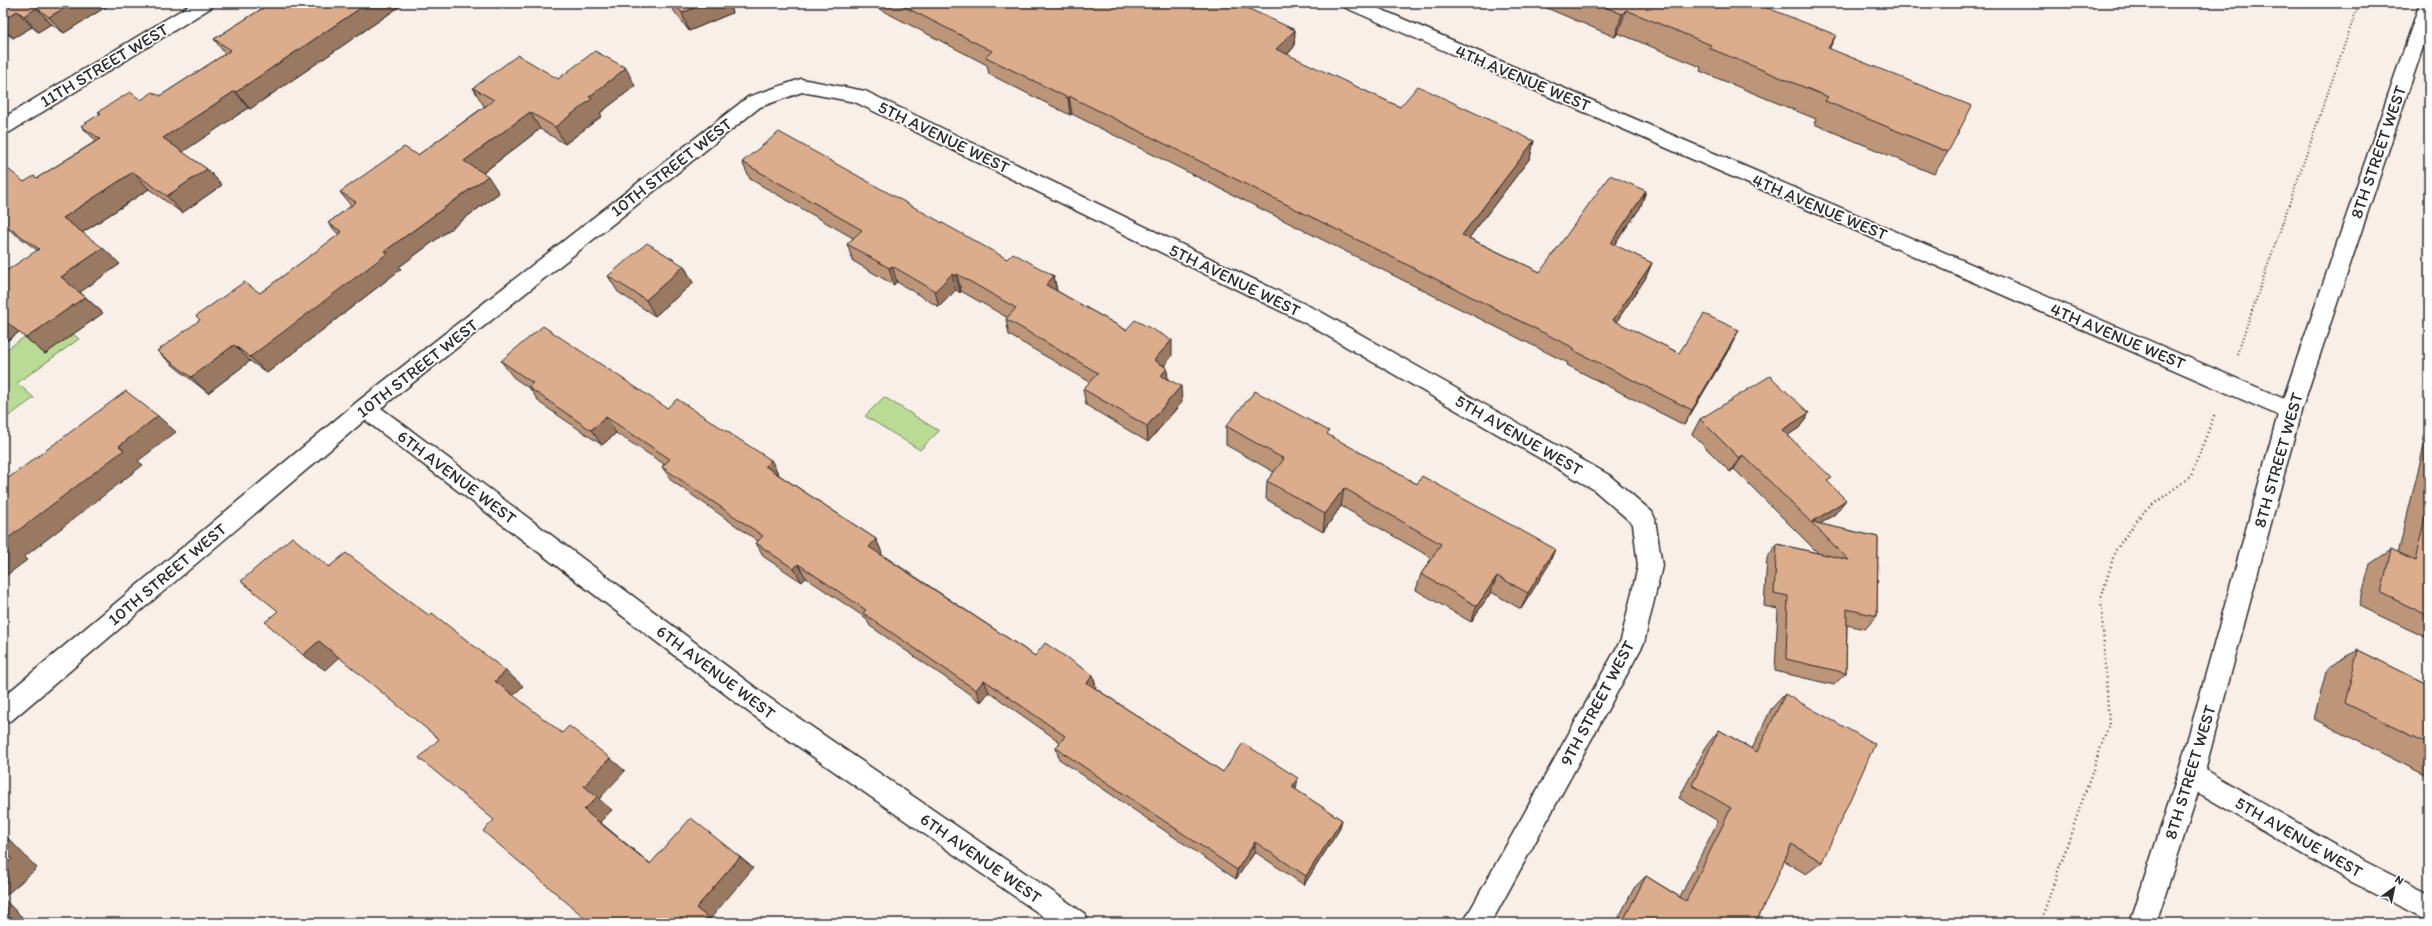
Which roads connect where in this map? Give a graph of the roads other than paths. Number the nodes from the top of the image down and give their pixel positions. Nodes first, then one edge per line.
1 (206, 3) edge
2 (1350, 3) edge
3 (2429, 3) edge
4 (859, 96) joint
5 (3, 127) edge
6 (365, 408) junction
7 (2290, 411) junction
8 (1601, 482) joint
9 (3, 712) edge
10 (2192, 774) junction
11 (2429, 908) edge
12 (1076, 923) edge
13 (1476, 923) edge
14 (2143, 923) edge

1 - 5 street, 11TH STREET WEST
2 - 7 street, 4TH AVENUE WEST
3 - 7 street, 8TH STREET WEST
4 - 6 street, 10TH STREET WEST
4 - 8 street, 5TH AVENUE WEST
6 - 9 street, 10TH STREET WEST
6 - 12 street, 6TH AVENUE WEST
7 - 10 street, 8TH STREET WEST
8 - 13 street, 9TH STREET WEST
10 - 11 street, 5TH AVENUE WEST
10 - 14 street, 8TH STREET WEST

